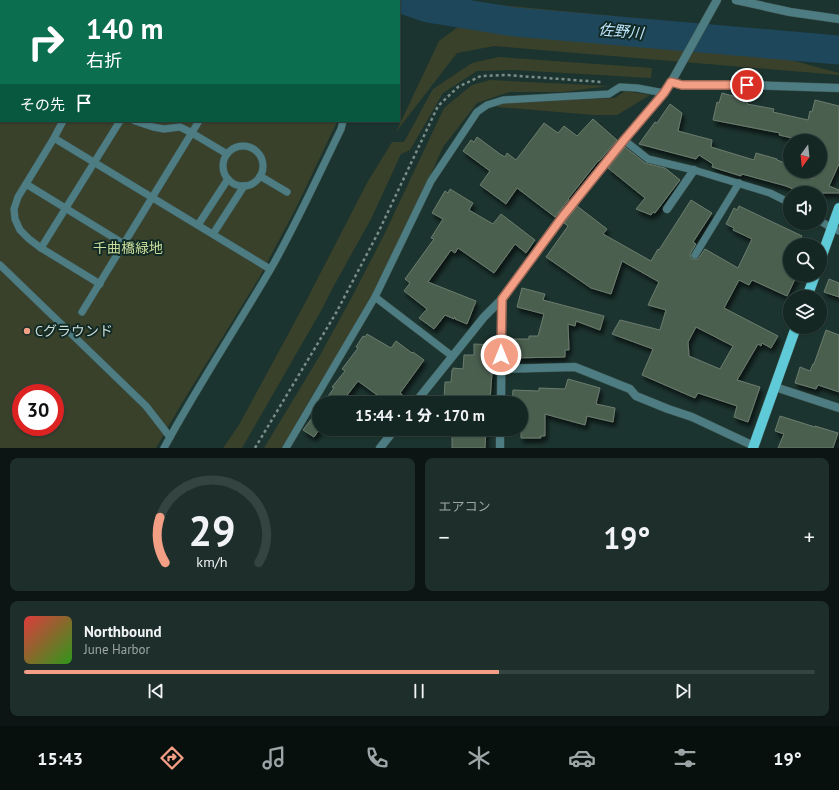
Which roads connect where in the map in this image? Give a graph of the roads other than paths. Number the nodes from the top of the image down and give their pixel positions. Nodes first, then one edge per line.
1 (736, 0) edge
2 (716, 2) edge
3 (839, 19) edge
4 (672, 81) junction
5 (839, 88) edge
6 (664, 93) junction
7 (62, 122) edge
8 (119, 122) edge
9 (138, 122) edge
10 (198, 122) edge
11 (343, 122) edge
12 (192, 133) junction
13 (54, 138) junction
14 (624, 140) junction
15 (227, 154) junction
16 (94, 162) junction
17 (694, 170) junction
18 (260, 176) junction
19 (228, 179) junction
20 (26, 184) junction
21 (739, 184) junction
22 (244, 186) junction
23 (287, 192) dead end
24 (152, 197) junction
25 (783, 200) edge
26 (65, 208) junction
27 (839, 208) edge
28 (667, 209) dead end
29 (198, 225) junction
30 (835, 230) edge
31 (213, 234) junction
32 (124, 244) junction
33 (827, 247) edge
34 (41, 248) junction
35 (695, 255) dead end
36 (0, 265) edge
37 (270, 269) junction
38 (100, 284) junction
39 (375, 297) junction
40 (502, 299) junction
41 (82, 312) dead end
42 (794, 334) edge
43 (452, 356) junction
44 (501, 369) junction
45 (775, 387) junction
46 (421, 396) edge
47 (501, 396) edge
48 (839, 408) edge
49 (389, 436) edge
50 (500, 436) edge
51 (170, 437) junction
52 (754, 447) edge
53 (164, 448) edge
54 (286, 448) edge
55 (380, 448) edge
56 (500, 448) edge

1 - 3 street
2 - 4 street
4 - 5 street
4 - 6 street
6 - 14 street
6 - 39 lane
7 - 13 lane
8 - 16 lane
9 - 12 lane
10 - 12 lane
11 - 37 lane
12 - 15 lane
12 - 24 lane
13 - 16 lane
13 - 20 lane
14 - 17 lane
14 - 40 street
15 - 18 lane
15 - 19 lane
16 - 24 lane
16 - 26 lane
17 - 21 lane
17 - 28 street
18 - 22 lane
18 - 23 lane
19 - 22 lane
19 - 29 lane
20 - 26 lane
20 - 34 lane
21 - 25 lane
21 - 35 lane
22 - 31 lane
24 - 29 lane
24 - 32 lane
26 - 32 lane
26 - 34 lane
27 - 30 main road
29 - 31 lane
30 - 33 main road
31 - 37 lane
32 - 38 lane
34 - 38 lane
36 - 51 lane
37 - 51 lane
38 - 41 lane
39 - 43 lane
39 - 54 lane
40 - 43 street
40 - 44 street
42 - 45 main road
43 - 46 street
44 - 47 street
44 - 52 street
45 - 48 street
45 - 52 main road
49 - 55 street
50 - 56 street
51 - 53 lane

